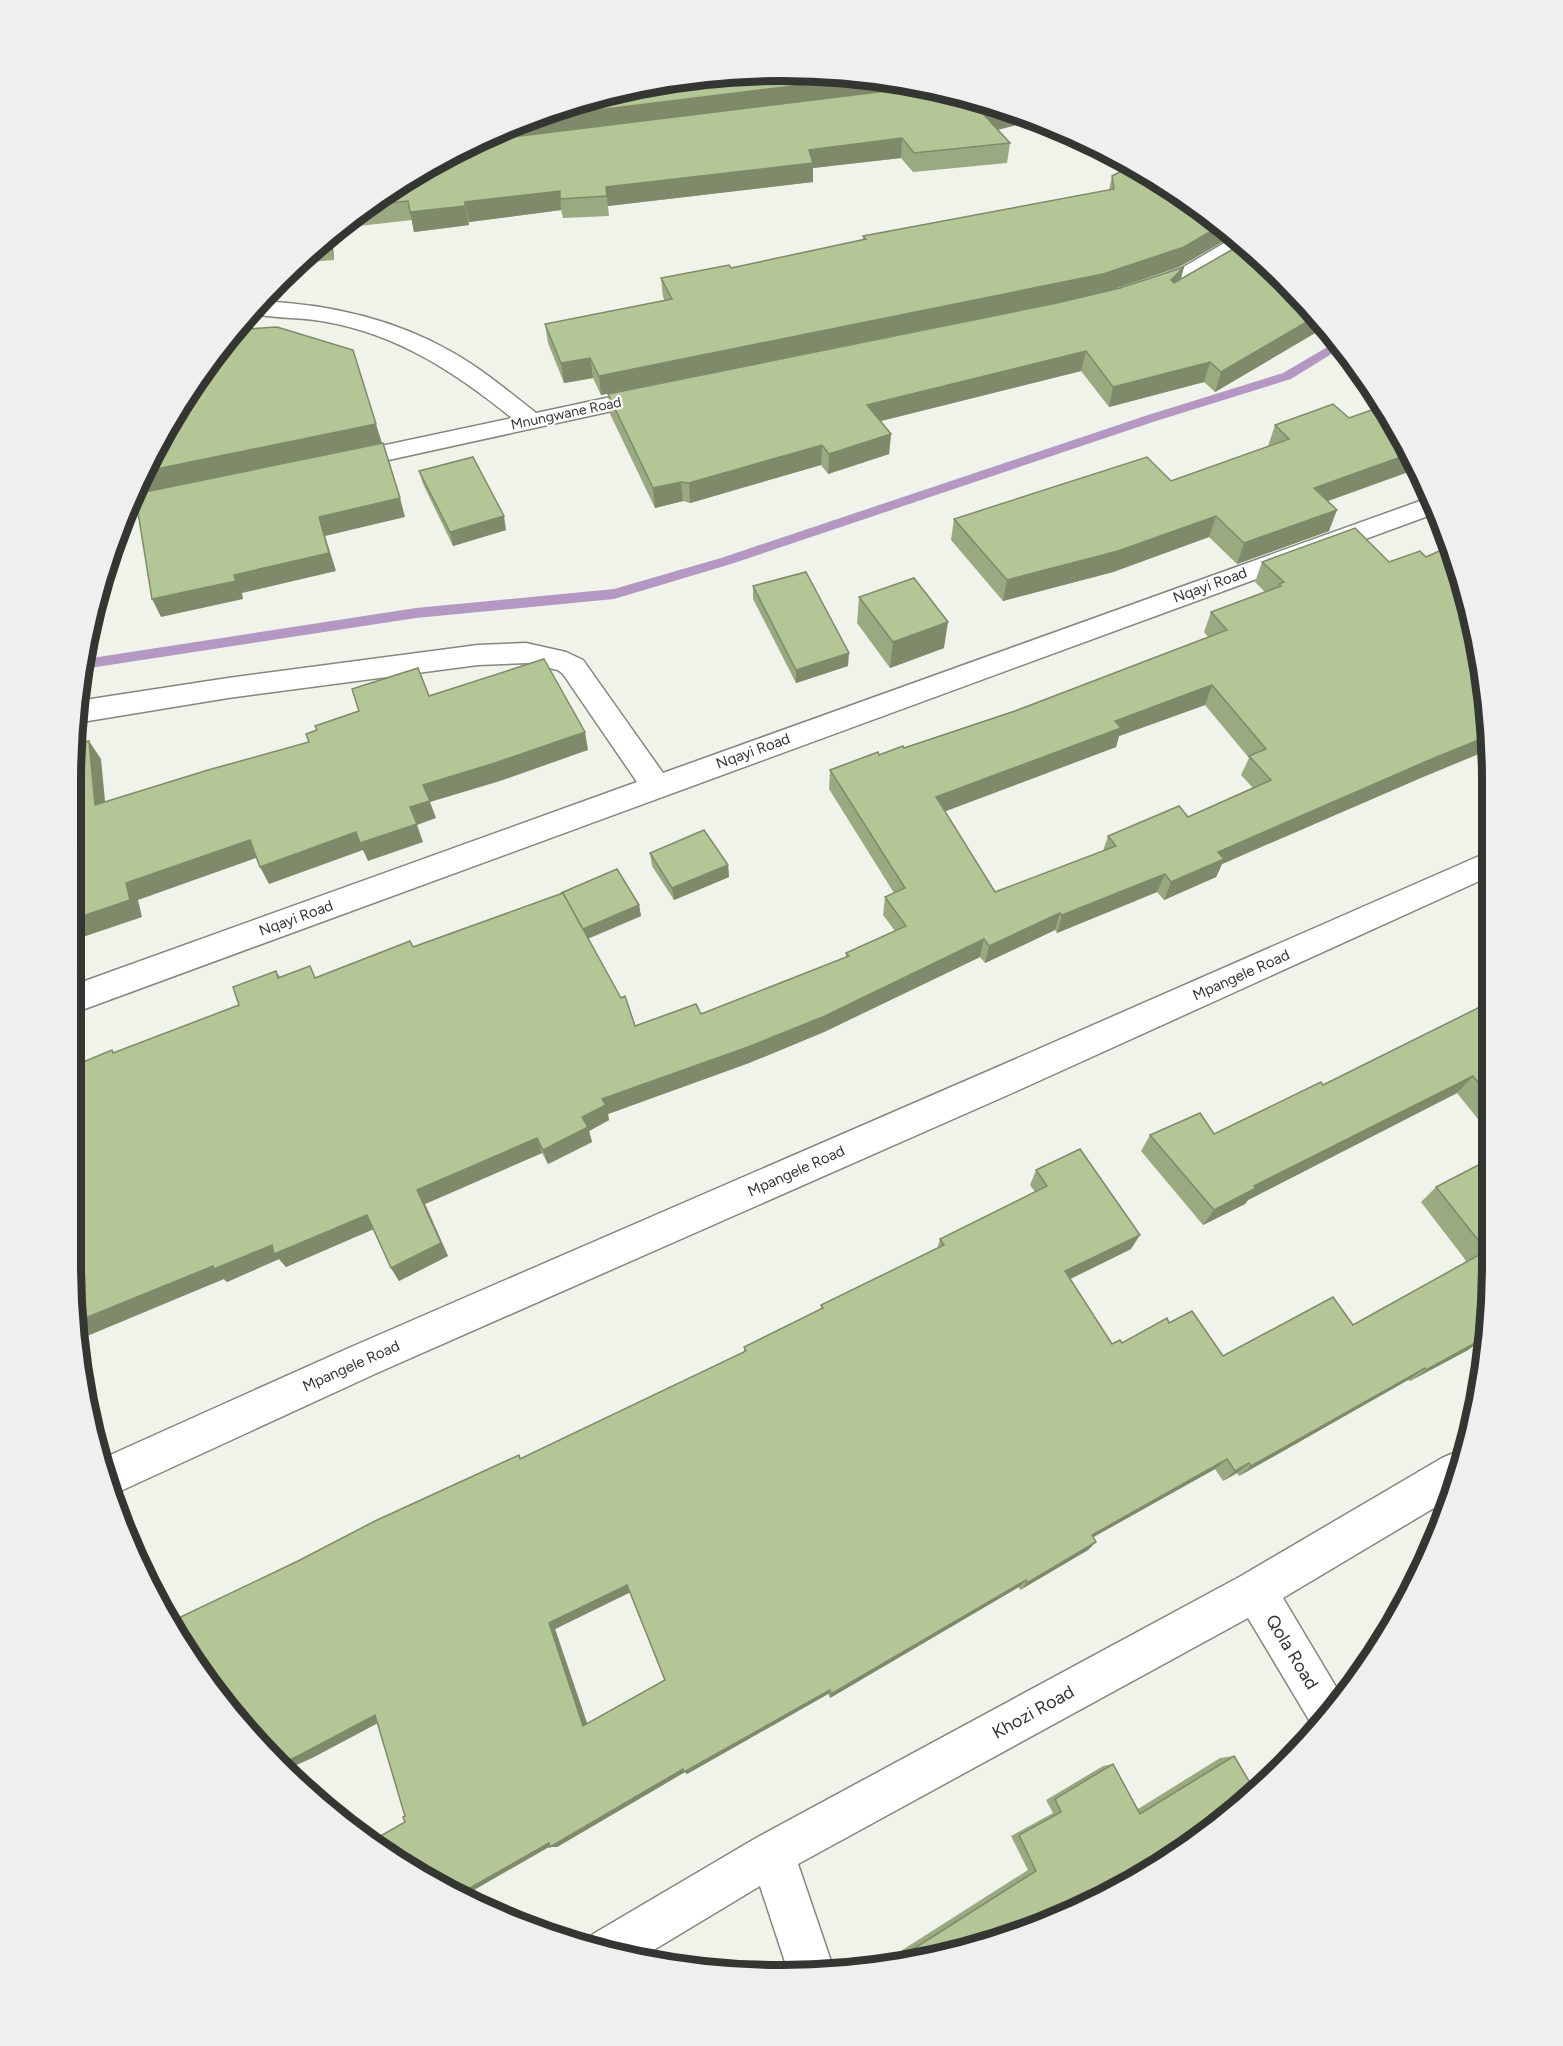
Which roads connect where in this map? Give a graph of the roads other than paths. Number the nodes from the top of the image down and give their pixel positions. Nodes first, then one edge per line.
1 (1234, 247) edge
2 (1121, 296) edge
3 (267, 307) edge
4 (679, 390) edge
5 (530, 420) junction
6 (320, 467) edge
7 (196, 492) edge
8 (138, 504) edge
9 (1426, 507) edge
10 (85, 711) edge
11 (656, 786) junction
12 (1482, 867) edge
13 (81, 996) edge
14 (113, 1474) edge
15 (1449, 1476) edge
16 (1256, 1591) junction
17 (1324, 1707) edge
18 (772, 1854) junction
19 (617, 1945) edge
20 (809, 1964) edge

1 - 2 street
3 - 5 street
4 - 5 street, Mnungwane Road
5 - 6 street, Mnungwane Road
7 - 8 street
9 - 11 street, Nqayi Road
10 - 11 street
11 - 13 street, Nqayi Road
12 - 14 street, Mpangele Road
15 - 16 street, Khozi Road
16 - 17 street, Qola Road
16 - 18 street, Khozi Road
18 - 19 street, Khozi Road
18 - 20 street

